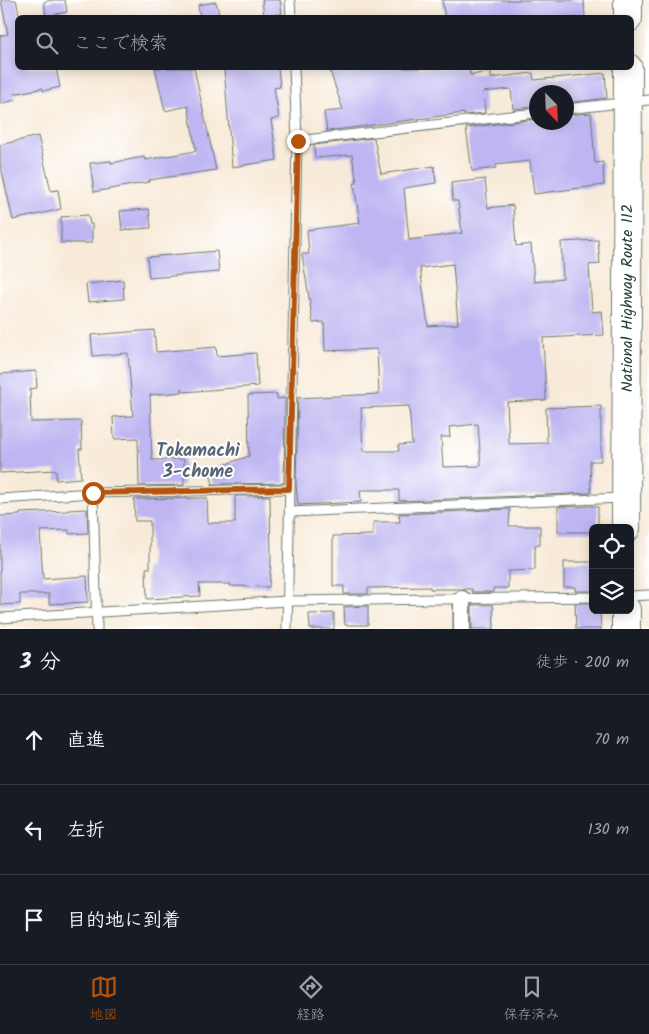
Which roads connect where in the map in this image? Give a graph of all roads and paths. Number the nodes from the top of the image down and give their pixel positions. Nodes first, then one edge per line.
1 (290, 0) edge
2 (628, 0) edge
3 (291, 15) edge
4 (628, 15) edge
5 (294, 70) edge
6 (629, 70) edge
7 (638, 101) edge
8 (574, 108) edge
9 (529, 114) edge
10 (298, 141) junction
11 (289, 489) junction
12 (93, 493) junction
13 (626, 498) junction
14 (0, 499) edge
15 (290, 512) junction
16 (626, 524) edge
17 (649, 595) edge
18 (634, 596) edge
19 (589, 597) edge
20 (462, 599) junction
21 (288, 601) junction
22 (96, 613) junction
23 (626, 614) edge
24 (0, 618) edge
25 (97, 629) edge
26 (287, 629) edge
27 (462, 629) edge
28 (626, 629) edge

1 - 3 lane
2 - 4 highway
5 - 10 lane
6 - 7 highway, National Highway Route 112
7 - 8 lane
7 - 13 highway, National Highway Route 112
9 - 10 lane
10 - 11 lane
11 - 12 lane
11 - 15 lane
12 - 14 lane
12 - 22 lane
13 - 15 lane
13 - 16 highway, National Highway Route 112
15 - 21 lane
17 - 18 lane
19 - 20 lane
20 - 21 lane
20 - 27 street
21 - 22 lane
21 - 26 lane
22 - 24 lane
22 - 25 lane
23 - 28 highway

